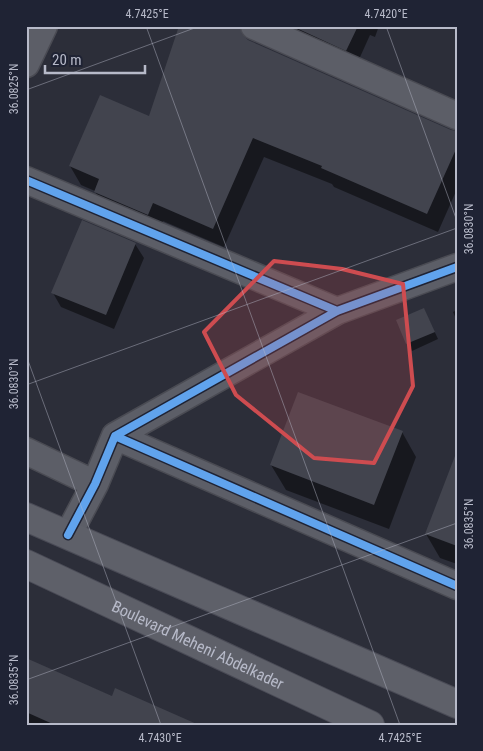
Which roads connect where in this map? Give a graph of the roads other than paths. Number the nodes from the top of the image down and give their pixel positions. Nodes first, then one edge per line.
1 (44, 26) edge
2 (254, 26) edge
3 (26, 64) edge
4 (457, 116) edge
5 (26, 180) edge
6 (457, 268) edge
7 (337, 311) junction
8 (115, 436) junction
9 (26, 451) edge
10 (95, 484) junction
11 (26, 516) edge
12 (68, 535) junction
13 (26, 564) edge
14 (457, 586) edge
15 (457, 704) edge
16 (370, 725) edge

1 - 3 street
2 - 4 street
5 - 7 street
6 - 7 street
7 - 8 street
8 - 10 street
8 - 14 street
9 - 10 street
10 - 12 street
11 - 12 main road
12 - 15 main road
13 - 16 main road, Boulevard Meheni Abdelkader

